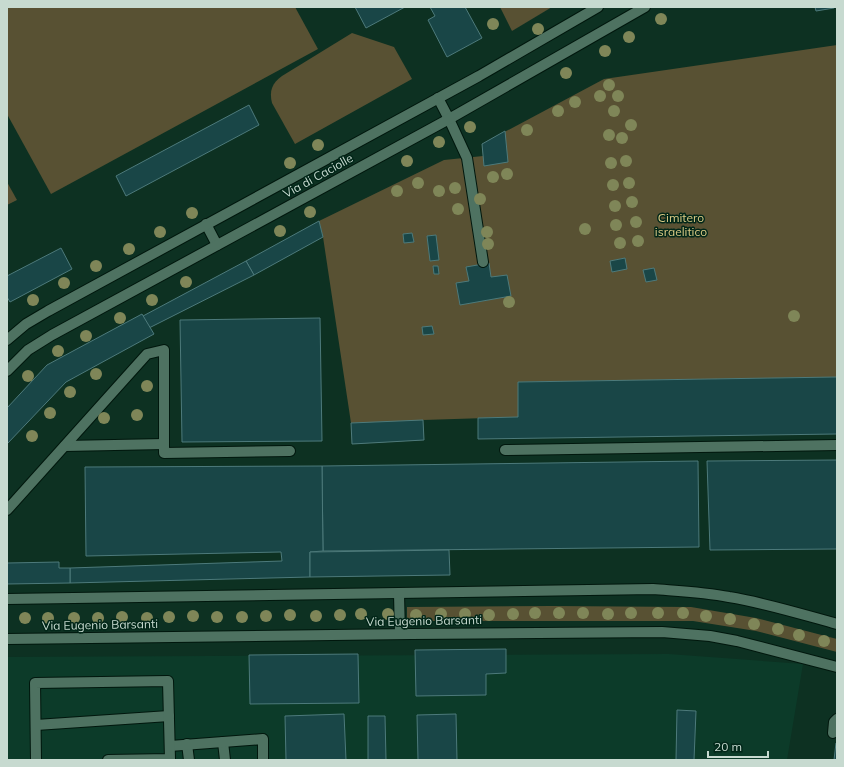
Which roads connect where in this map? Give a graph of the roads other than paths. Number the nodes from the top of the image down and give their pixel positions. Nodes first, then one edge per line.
1 (598, 7) edge
2 (645, 7) edge
3 (438, 98) junction
4 (449, 119) junction
5 (206, 224) junction
6 (217, 245) junction
7 (483, 262) dead end
8 (7, 340) edge
9 (9, 366) edge
10 (164, 444) junction
11 (837, 445) edge
12 (65, 446) junction
13 (505, 450) dead end
14 (290, 451) dead end
15 (7, 510) edge
16 (399, 594) junction
17 (7, 599) edge
18 (837, 624) edge
19 (400, 634) junction
20 (7, 639) edge
21 (837, 668) edge
22 (169, 716) junction
23 (837, 719) edge
24 (36, 725) junction
25 (833, 733) dead end
26 (223, 742) junction
27 (188, 744) junction
28 (170, 746) junction
29 (36, 760) edge
30 (108, 760) edge
31 (189, 760) edge
32 (225, 760) edge
33 (263, 760) edge

1 - 3 street, Via di Caciolle
2 - 4 street, Via di Caciolle
3 - 4 street
3 - 5 street, Via di Caciolle
4 - 6 street, Via di Caciolle
4 - 7 street
5 - 6 street
5 - 8 street, Via di Caciolle
6 - 9 street, Via di Caciolle
10 - 12 street
10 - 12 street
10 - 14 street
11 - 13 street
12 - 15 street
16 - 17 street
16 - 18 street
16 - 19 street
19 - 20 street, Via Eugenio Barsanti
19 - 21 street, Via Eugenio Barsanti
22 - 24 street
22 - 24 street
22 - 28 street
23 - 25 street
24 - 29 street
26 - 27 street
26 - 32 street
26 - 33 street
27 - 28 street
27 - 31 street
28 - 30 street

